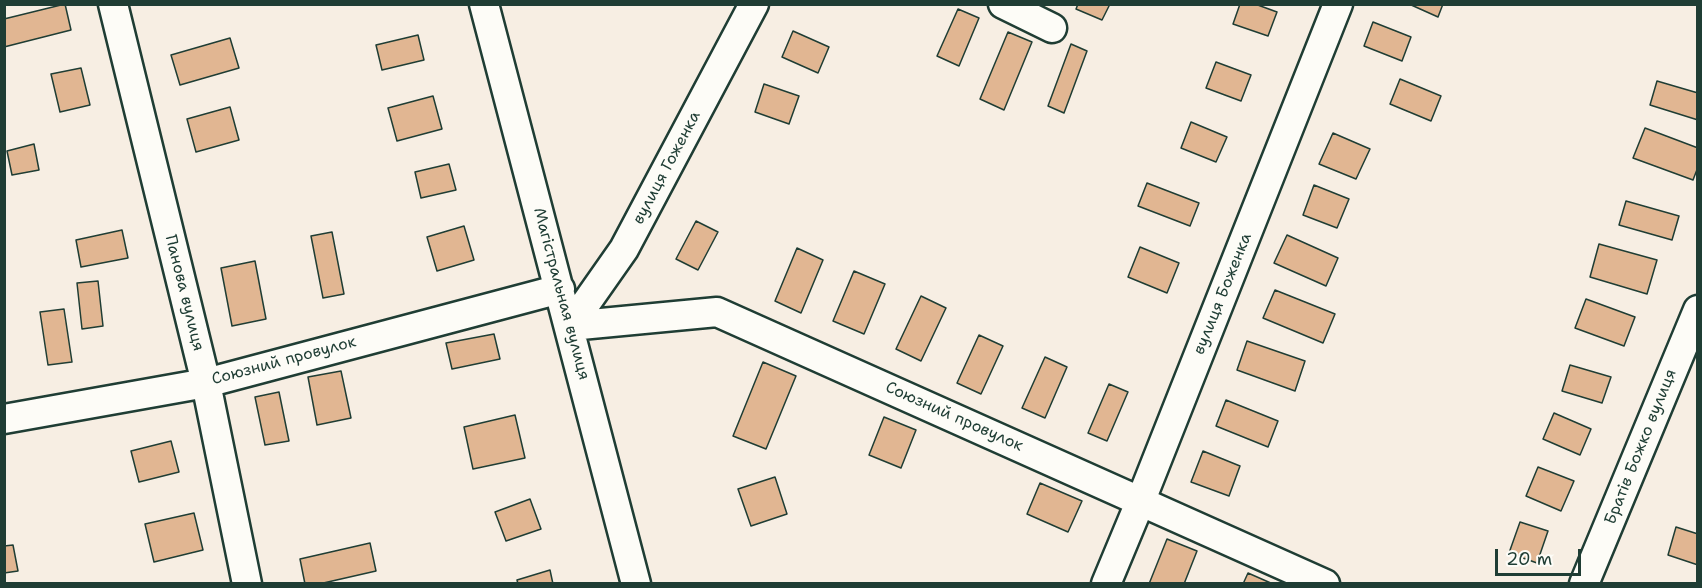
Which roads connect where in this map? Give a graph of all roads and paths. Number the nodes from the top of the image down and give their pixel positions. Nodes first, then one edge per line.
1 (113, 4) edge
2 (484, 4) edge
3 (754, 4) edge
4 (1003, 4) edge
5 (1338, 4) edge
6 (1052, 28) dead end
7 (560, 289) junction
8 (1698, 310) edge
9 (570, 326) junction
10 (206, 383) junction
11 (4, 419) edge
12 (1141, 500) junction
13 (247, 584) edge
14 (636, 584) edge
15 (1106, 584) edge
16 (1325, 584) edge
17 (1584, 584) edge

1 - 10 street, Панова вулиця
2 - 7 street, Магістральная вулиця
3 - 9 street, вулиця Гоженка
4 - 6 street
5 - 12 street, вулиця Боженка
7 - 9 street, Магістральная вулиця
7 - 10 street, Союзний провулок
8 - 17 street, Братів Божко вулиця
9 - 12 street, Союзний провулок
9 - 14 street, Магістральная вулиця
10 - 11 street, Союзний провулок
10 - 13 street, Панова вулиця
12 - 15 street, вулиця Боженка
12 - 16 street, Союзний провулок

